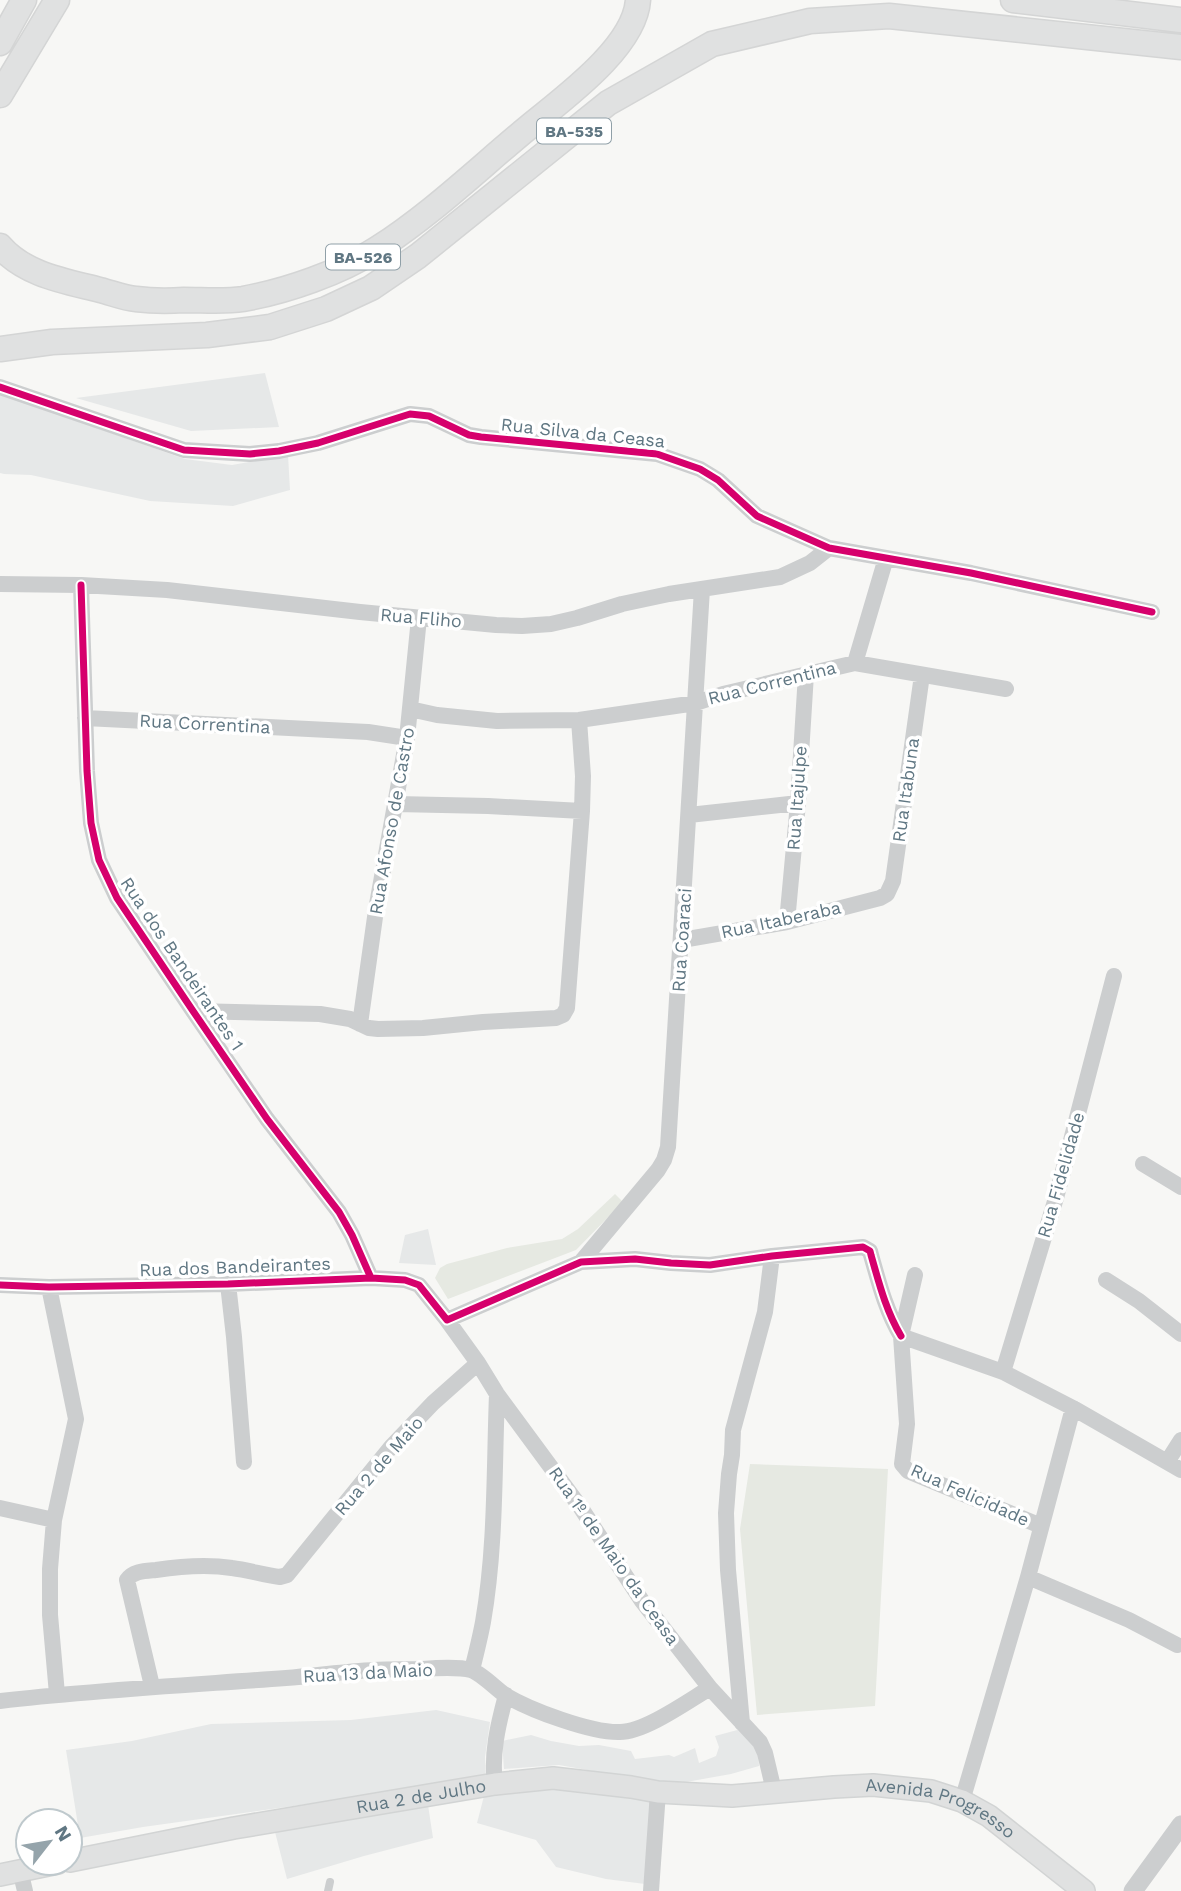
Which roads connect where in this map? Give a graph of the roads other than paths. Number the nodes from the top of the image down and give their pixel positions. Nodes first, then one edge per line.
1 (24, 0) edge
2 (57, 0) edge
3 (638, 0) edge
4 (1013, 0) edge
5 (1181, 20) edge
6 (0, 42) edge
7 (1181, 47) edge
8 (6, 87) edge
9 (0, 105) edge
10 (0, 247) edge
11 (2, 349) edge
12 (0, 387) edge
13 (829, 548) junction
14 (886, 558) junction
15 (0, 584) edge
16 (81, 585) junction
17 (702, 589) junction
18 (1152, 612) dead end
19 (419, 618) junction
20 (855, 663) junction
21 (806, 674) junction
22 (922, 675) junction
23 (1006, 689) dead end
24 (696, 703) junction
25 (410, 709) junction
26 (85, 718) junction
27 (579, 720) junction
28 (407, 738) junction
29 (798, 803) junction
30 (396, 804) junction
31 (582, 811) junction
32 (690, 815) junction
33 (880, 898) joint
34 (788, 922) junction
35 (682, 940) junction
36 (1114, 976) dead end
37 (193, 1011) junction
38 (360, 1024) junction
39 (1143, 1164) dead end
40 (1181, 1187) edge
41 (772, 1256) junction
42 (581, 1262) junction
43 (915, 1275) dead end
44 (371, 1278) junction
45 (1105, 1280) dead end
46 (228, 1284) junction
47 (0, 1285) edge
48 (49, 1287) junction
49 (447, 1320) junction
50 (1181, 1334) edge
51 (901, 1336) junction
52 (478, 1363) junction
53 (1003, 1372) junction
54 (497, 1394) junction
55 (1073, 1408) junction
56 (1181, 1440) edge
57 (244, 1462) dead end
58 (1174, 1466) edge
59 (0, 1508) edge
60 (54, 1520) junction
61 (1041, 1526) junction
62 (1028, 1577) junction
63 (1177, 1646) dead end
64 (472, 1670) junction
65 (152, 1686) junction
66 (710, 1688) junction
67 (57, 1694) junction
68 (506, 1695) junction
69 (0, 1701) edge
70 (742, 1723) junction
71 (495, 1784) junction
72 (774, 1791) junction
73 (658, 1792) junction
74 (962, 1801) junction
75 (1181, 1825) edge
76 (84, 1858) edge
77 (651, 1891) edge
78 (1084, 1891) edge
79 (1133, 1891) edge

1 - 6 highway
2 - 8 highway
3 - 10 highway, BA-526
4 - 5 highway
7 - 11 highway, BA-535
8 - 9 highway
12 - 13 street, Rua Silva da Ceasa
13 - 14 street, Rua Silva da Ceasa
13 - 17 street, Rua Fliho
14 - 18 street, Rua Silva da Ceasa
14 - 20 street
15 - 16 street, Rua Fliho
16 - 19 street, Rua Fliho
16 - 26 street, Rua dos Bandeirantes 1
17 - 19 street, Rua Fliho
17 - 24 street, Rua Coaraci
19 - 25 street, Rua Afonso de Castro
20 - 21 street, Rua Correntina
20 - 22 street, Rua Correntina
21 - 24 street, Rua Correntina
21 - 29 street, Rua Itajulpe
22 - 23 street, Rua Correntina
22 - 33 street, Rua Itabuna
24 - 27 street, Rua Correntina
24 - 32 street, Rua Coaraci
25 - 27 street, Rua Correntina
25 - 28 street, Rua Afonso de Castro
26 - 28 street, Rua Correntina
26 - 37 street, Rua dos Bandeirantes 1
27 - 31 street
28 - 30 street, Rua Afonso de Castro
29 - 32 street
29 - 34 street, Rua Itajulpe
30 - 31 street
30 - 38 street, Rua Afonso de Castro
31 - 38 street
32 - 35 street, Rua Coaraci
33 - 34 street, Rua Itaberaba
34 - 35 street, Rua Itaberaba
35 - 42 street, Rua Coaraci
36 - 53 street, Rua Fidelidade
37 - 38 street
37 - 44 street, Rua dos Bandeirantes 1
39 - 40 street
41 - 42 street
41 - 51 street
41 - 70 street
42 - 49 street
43 - 51 street
44 - 46 street, Rua dos Bandeirantes
44 - 49 street, Rua dos Bandeirantes
45 - 50 street
46 - 48 street, Rua dos Bandeirantes
46 - 57 street
47 - 48 street, Rua dos Bandeirantes
48 - 60 street
49 - 52 street, Rua 1º de Maio da Ceasa
51 - 53 street
51 - 61 street, Rua Felicidade
52 - 54 street, Rua 1º de Maio da Ceasa
52 - 65 street, Rua 2 de Maio
53 - 55 street
54 - 64 street
54 - 66 street, Rua 1º de Maio da Ceasa
55 - 58 street
55 - 61 street
56 - 58 street
59 - 60 street
60 - 67 street
61 - 62 street
62 - 63 street
62 - 74 street
64 - 65 street, Rua 13 da Maio
64 - 68 street
65 - 67 street, Rua 13 da Maio
66 - 68 street
66 - 70 street, Rua 1º de Maio da Ceasa
67 - 69 street, Rua 13 da Maio
68 - 71 street
70 - 72 street, Rua 1º de Maio da Ceasa
71 - 73 main road, Rua 2 de Julho
71 - 76 main road, Rua 2 de Julho
72 - 73 main road, Rua 2 de Julho
72 - 74 main road, Avenida Progresso
73 - 77 street
74 - 78 main road, Avenida Progresso
75 - 79 street

